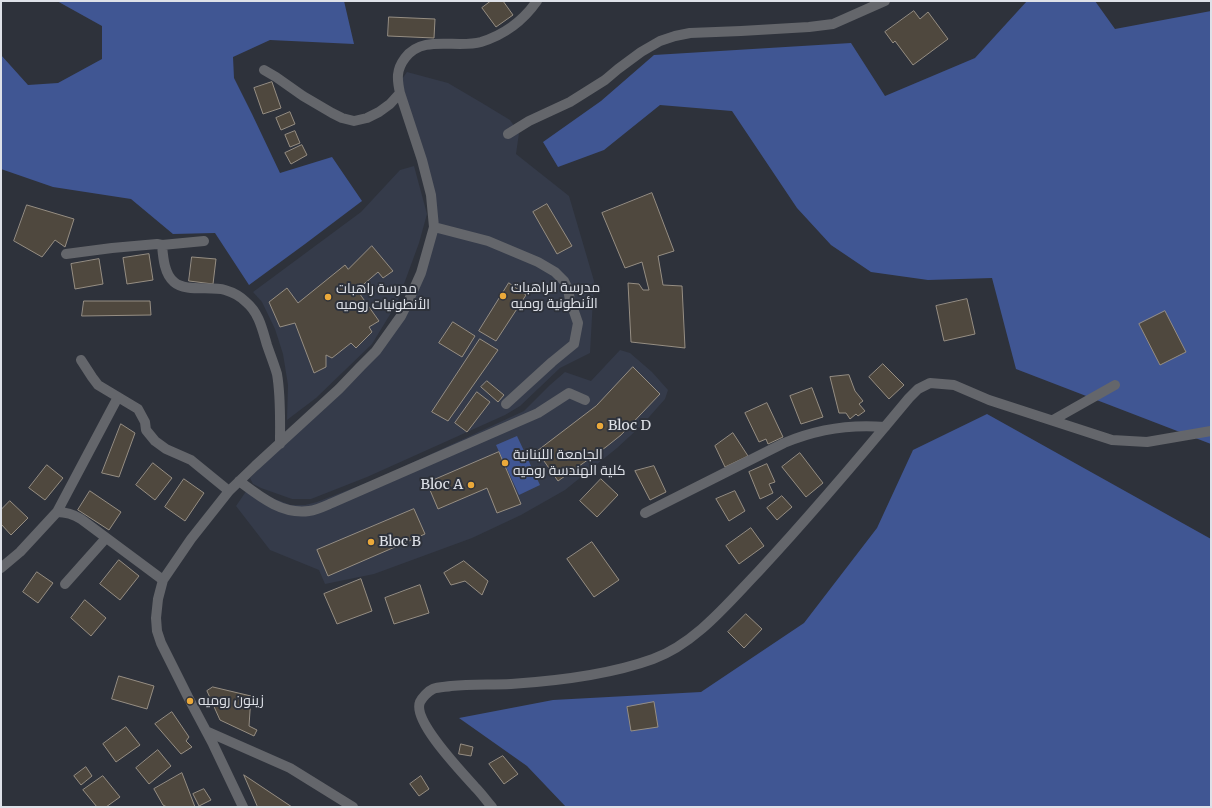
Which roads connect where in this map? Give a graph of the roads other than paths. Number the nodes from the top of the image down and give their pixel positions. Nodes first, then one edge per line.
1 (537, 1) edge
2 (885, 1) edge
3 (264, 70) dead end
4 (400, 93) junction
5 (508, 134) dead end
6 (434, 227) junction
7 (204, 241) dead end
8 (162, 245) junction
9 (66, 254) dead end
10 (81, 360) dead end
11 (1114, 385) dead end
12 (118, 397) junction
13 (585, 400) dead end
14 (506, 404) dead end
15 (1053, 420) junction
16 (885, 427) junction
17 (1211, 431) edge
18 (280, 444) junction
19 (239, 481) junction
20 (229, 491) junction
21 (57, 512) junction
22 (645, 513) dead end
23 (106, 538) junction
24 (1, 568) edge
25 (163, 580) junction
26 (65, 584) dead end
27 (206, 731) junction
28 (243, 807) edge
29 (353, 807) edge
30 (492, 807) edge

1 - 4 street
2 - 5 street
3 - 4 street
4 - 6 street
6 - 14 street
6 - 18 street
7 - 8 street
8 - 9 street
8 - 18 street
10 - 12 street
11 - 15 street
12 - 20 street
12 - 21 street
13 - 19 street
15 - 16 street
15 - 17 street
16 - 22 street
16 - 30 street
18 - 19 street
19 - 20 street
20 - 25 street
21 - 23 street
21 - 24 street
23 - 25 street
23 - 26 street
25 - 27 street
27 - 28 street
27 - 29 street

